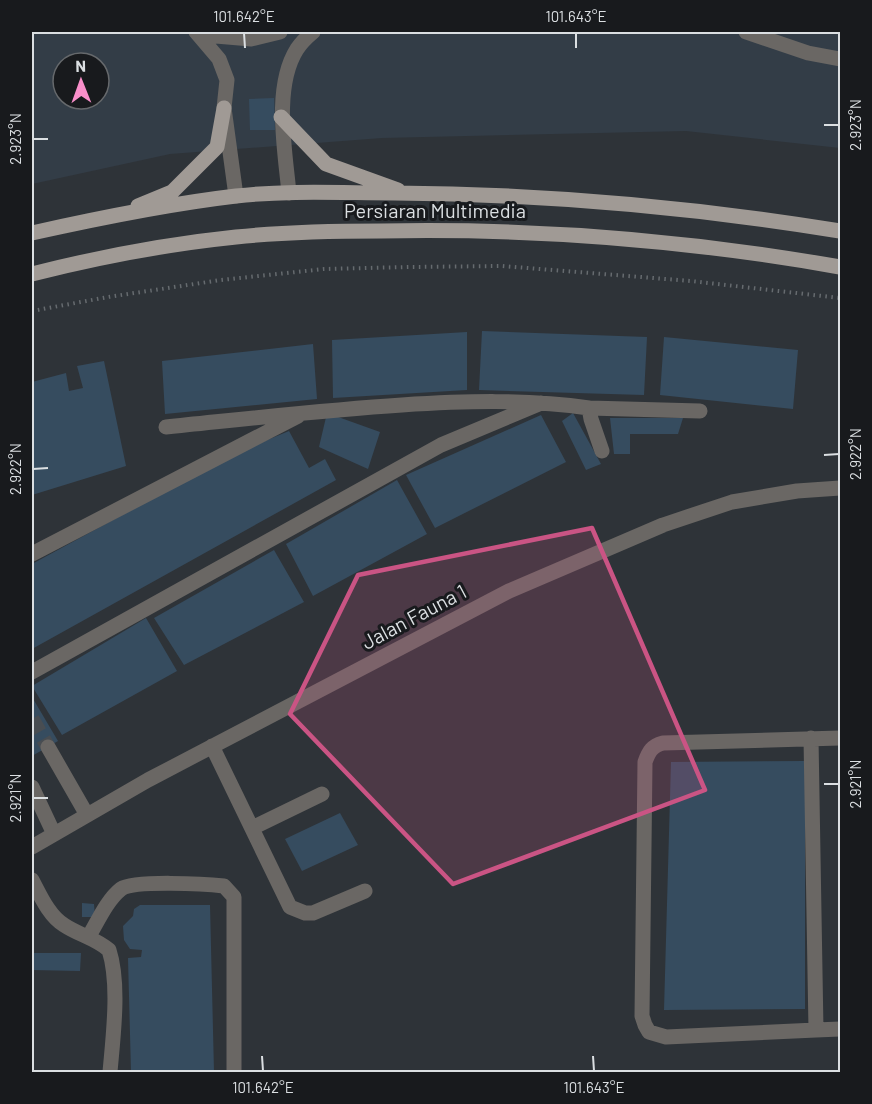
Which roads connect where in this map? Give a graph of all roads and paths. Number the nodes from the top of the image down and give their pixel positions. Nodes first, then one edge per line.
1 (197, 32) edge
2 (280, 32) edge
3 (313, 32) edge
4 (746, 32) edge
5 (840, 59) edge
6 (224, 108) junction
7 (281, 117) junction
8 (289, 193) junction
9 (408, 193) junction
10 (236, 196) junction
11 (86, 222) junction
12 (840, 231) edge
13 (32, 233) edge
14 (840, 267) edge
15 (32, 274) edge
16 (840, 298) edge
17 (32, 311) edge
18 (541, 403) junction
19 (589, 408) junction
20 (700, 411) dead end
21 (306, 412) junction
22 (166, 427) dead end
23 (602, 451) dead end
24 (840, 488) edge
25 (32, 554) edge
26 (32, 672) edge
27 (811, 738) junction
28 (840, 738) edge
29 (212, 746) junction
30 (48, 747) tunnel mouth
31 (32, 787) edge
32 (322, 794) dead end
33 (87, 815) junction
34 (252, 828) junction
35 (54, 834) junction
36 (32, 847) edge
37 (32, 880) edge
38 (365, 891) dead end
39 (89, 936) junction
40 (840, 1029) edge
41 (816, 1030) junction
42 (110, 1072) edge
43 (234, 1072) edge

1 - 2 street
1 - 6 street
3 - 7 street
4 - 5 street
6 - 10 street
6 - 11 main road
7 - 8 street
7 - 9 main road
8 - 9 main road, Persiaran Multimedia
8 - 10 main road, Persiaran Multimedia
9 - 12 main road, Persiaran Multimedia
10 - 11 main road, Persiaran Multimedia
11 - 13 main road, Persiaran Multimedia
14 - 15 main road, Persiaran Multimedia
16 - 17 path
18 - 19 street
18 - 21 street
18 - 26 street
19 - 20 street
19 - 23 street
21 - 22 street
21 - 25 street
24 - 29 street, Jalan Fauna 1
27 - 28 street
27 - 41 street
27 - 41 street
29 - 33 street, Jalan Fauna 1
29 - 34 street
30 - 33 street
31 - 35 street
32 - 34 street
33 - 35 street, Jalan Fauna 1
34 - 38 street
35 - 36 street, Jalan Fauna 1
37 - 39 street
39 - 42 street
39 - 43 street
40 - 41 street

